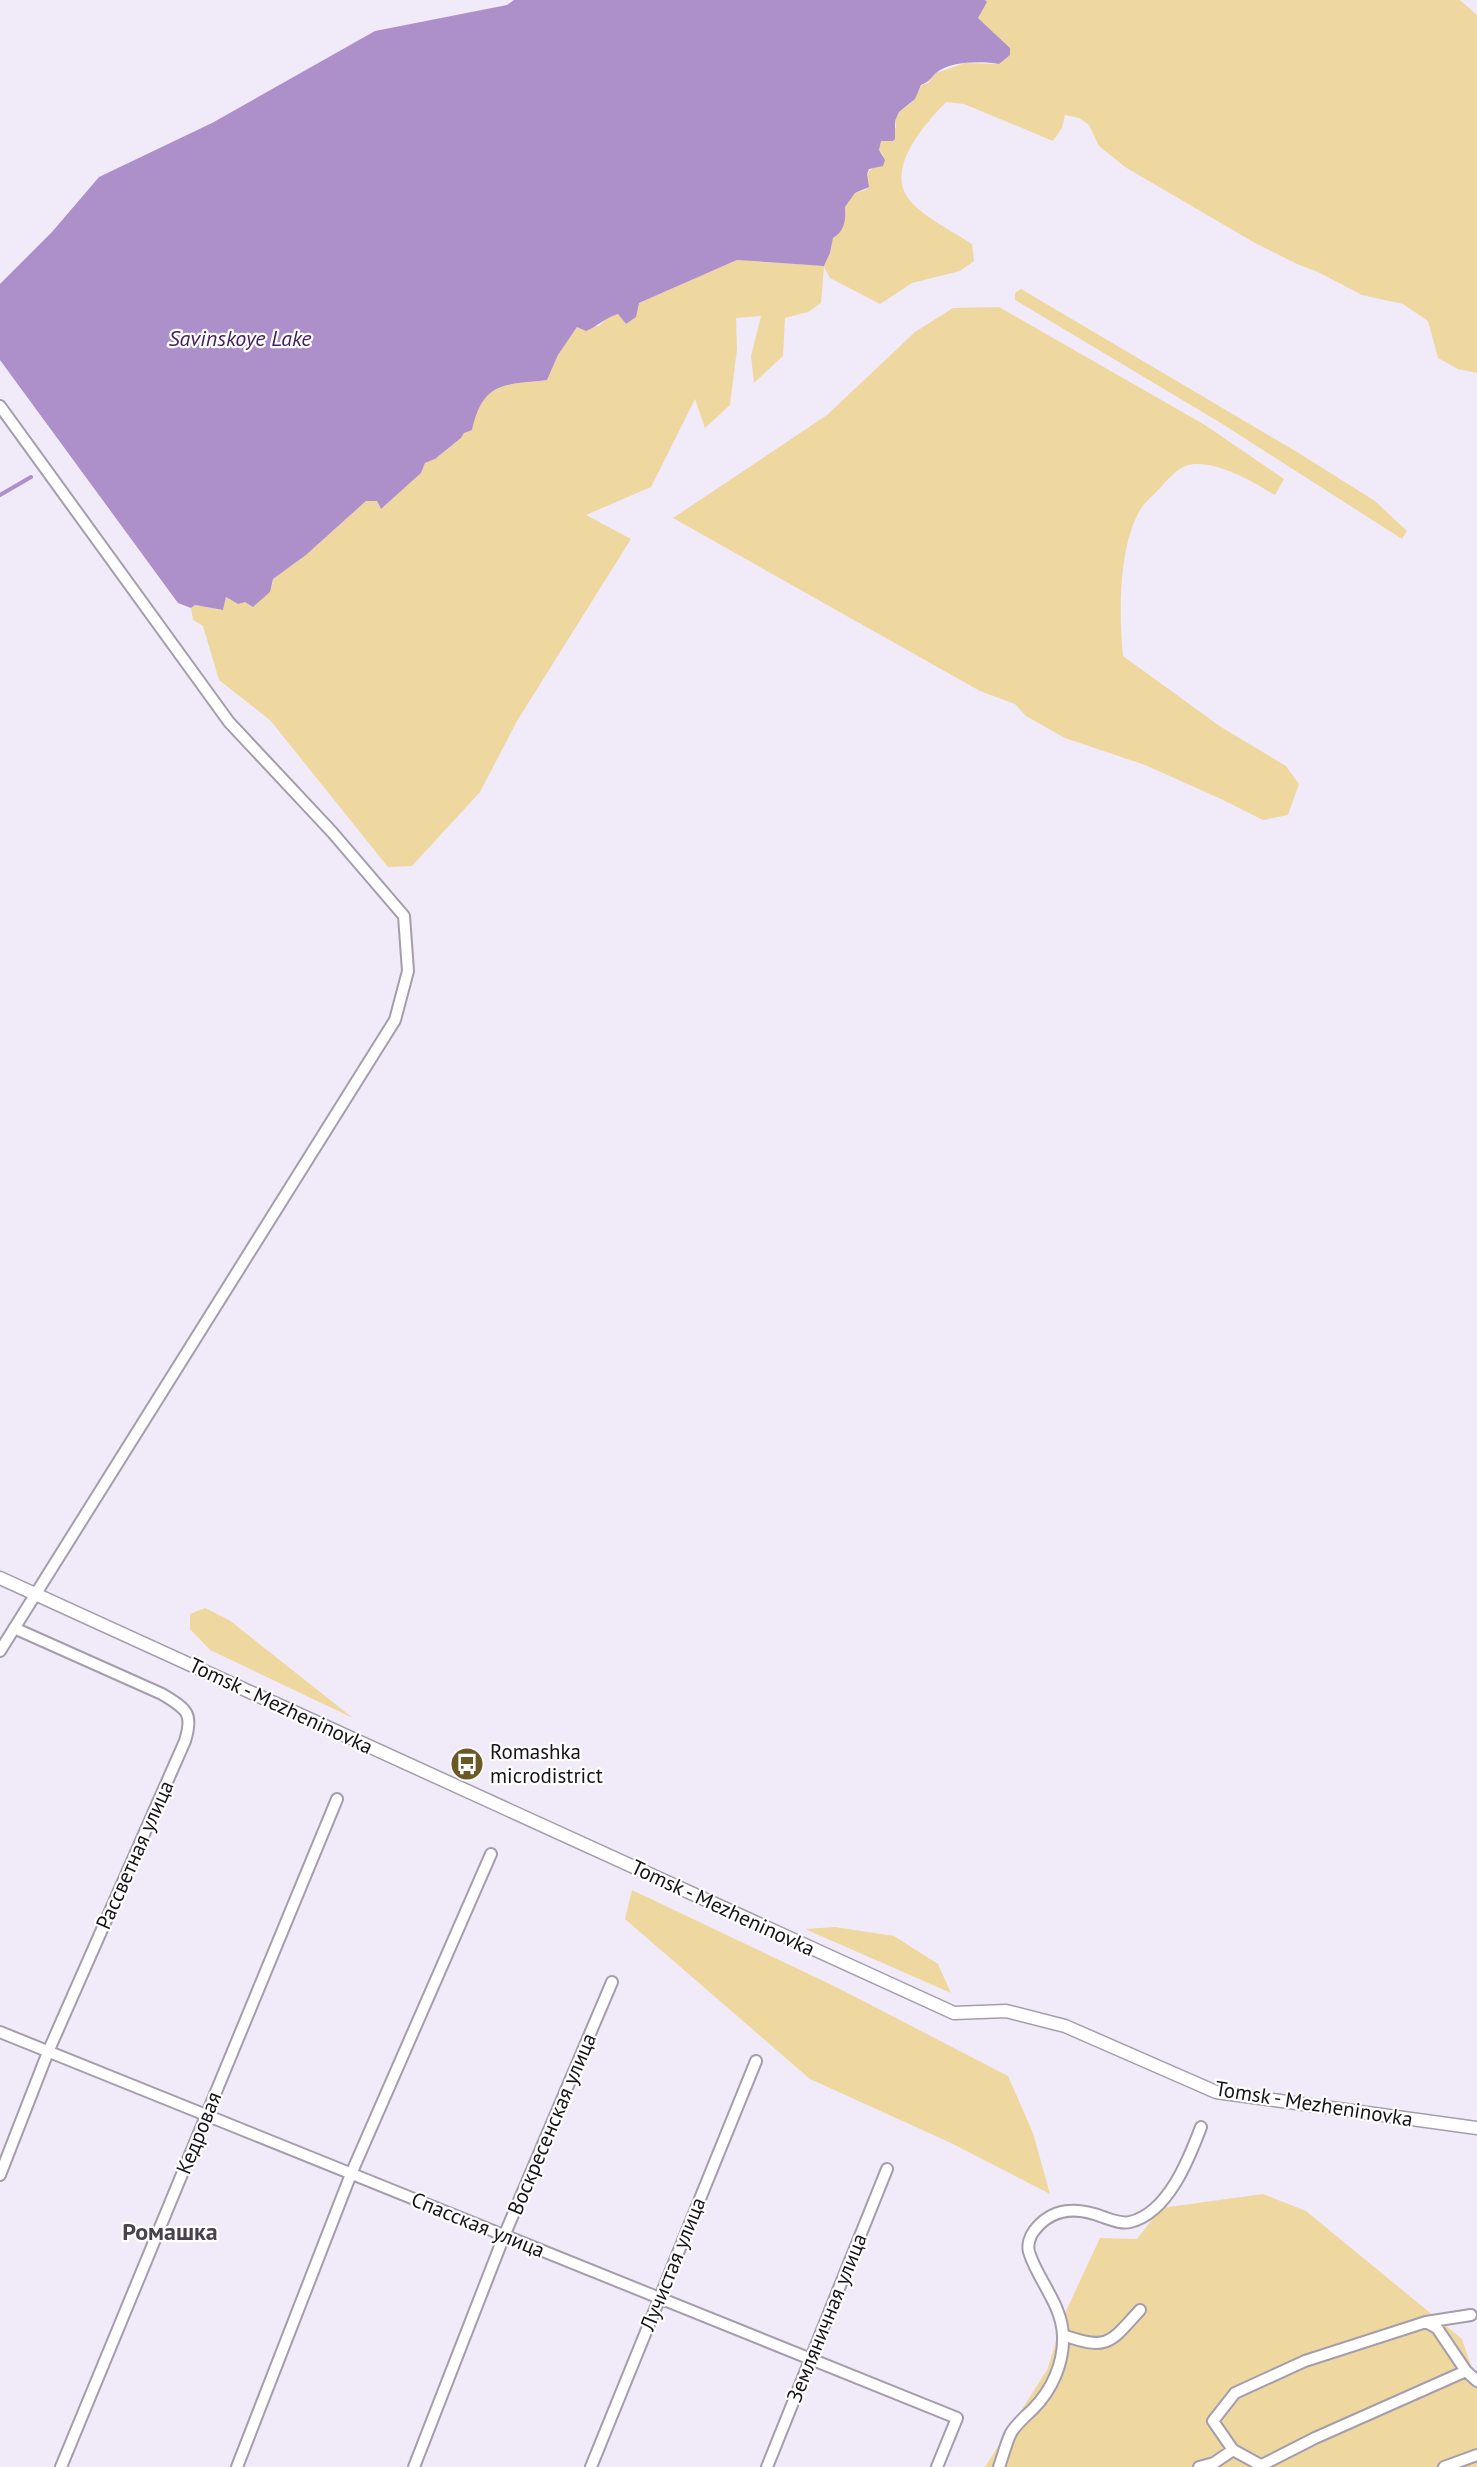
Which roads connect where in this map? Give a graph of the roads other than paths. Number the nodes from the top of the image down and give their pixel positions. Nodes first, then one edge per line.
1 (0, 406) edge
2 (0, 1578) edge
3 (35, 1593) junction
4 (14, 1628) junction
5 (0, 1651) edge
6 (337, 1799) dead end
7 (491, 1854) dead end
8 (612, 1982) dead end
9 (0, 2032) edge
10 (48, 2052) junction
11 (756, 2061) dead end
12 (206, 2115) junction
13 (1201, 2127) dead end
14 (1477, 2128) edge
15 (887, 2169) dead end
16 (351, 2174) junction
17 (0, 2175) edge
18 (504, 2235) junction
19 (659, 2298) junction
20 (1140, 2310) dead end
21 (1471, 2315) dead end
22 (1426, 2322) junction
23 (1063, 2335) junction
24 (810, 2359) junction
25 (1466, 2371) junction
26 (1477, 2381) edge
27 (1233, 2450) junction
28 (1477, 2455) edge
29 (1263, 2466) edge
30 (62, 2467) edge
31 (237, 2467) edge
32 (414, 2467) edge
33 (591, 2467) edge
34 (767, 2467) edge
35 (937, 2467) edge
36 (999, 2467) edge
37 (1199, 2467) edge
38 (1444, 2467) edge

1 - 3 street
2 - 3 street, Tomsk - Mezheninovka
3 - 4 street
3 - 14 street, Tomsk - Mezheninovka
4 - 5 street
4 - 10 street, Рассветная улица
6 - 12 street, Кедровая
7 - 16 street
8 - 18 street, Воскресенская улица
9 - 10 street, Спасская улица
10 - 12 street, Спасская улица
10 - 17 street, Рассветная улица
11 - 19 street, Лучистая улица
12 - 16 street, Спасская улица
12 - 30 street, Кедровая
13 - 23 street
15 - 24 street, Земляничная улица
16 - 18 street, Спасская улица
16 - 31 street
18 - 19 street, Спасская улица
18 - 32 street, Воскресенская улица
19 - 24 street, Спасская улица
19 - 33 street, Лучистая улица
20 - 23 street
21 - 22 street
22 - 25 street
22 - 27 street
23 - 36 street
24 - 34 street, Земляничная улица
24 - 35 street, Спасская улица
25 - 26 street
25 - 29 street
27 - 29 street
27 - 37 street
28 - 38 street

